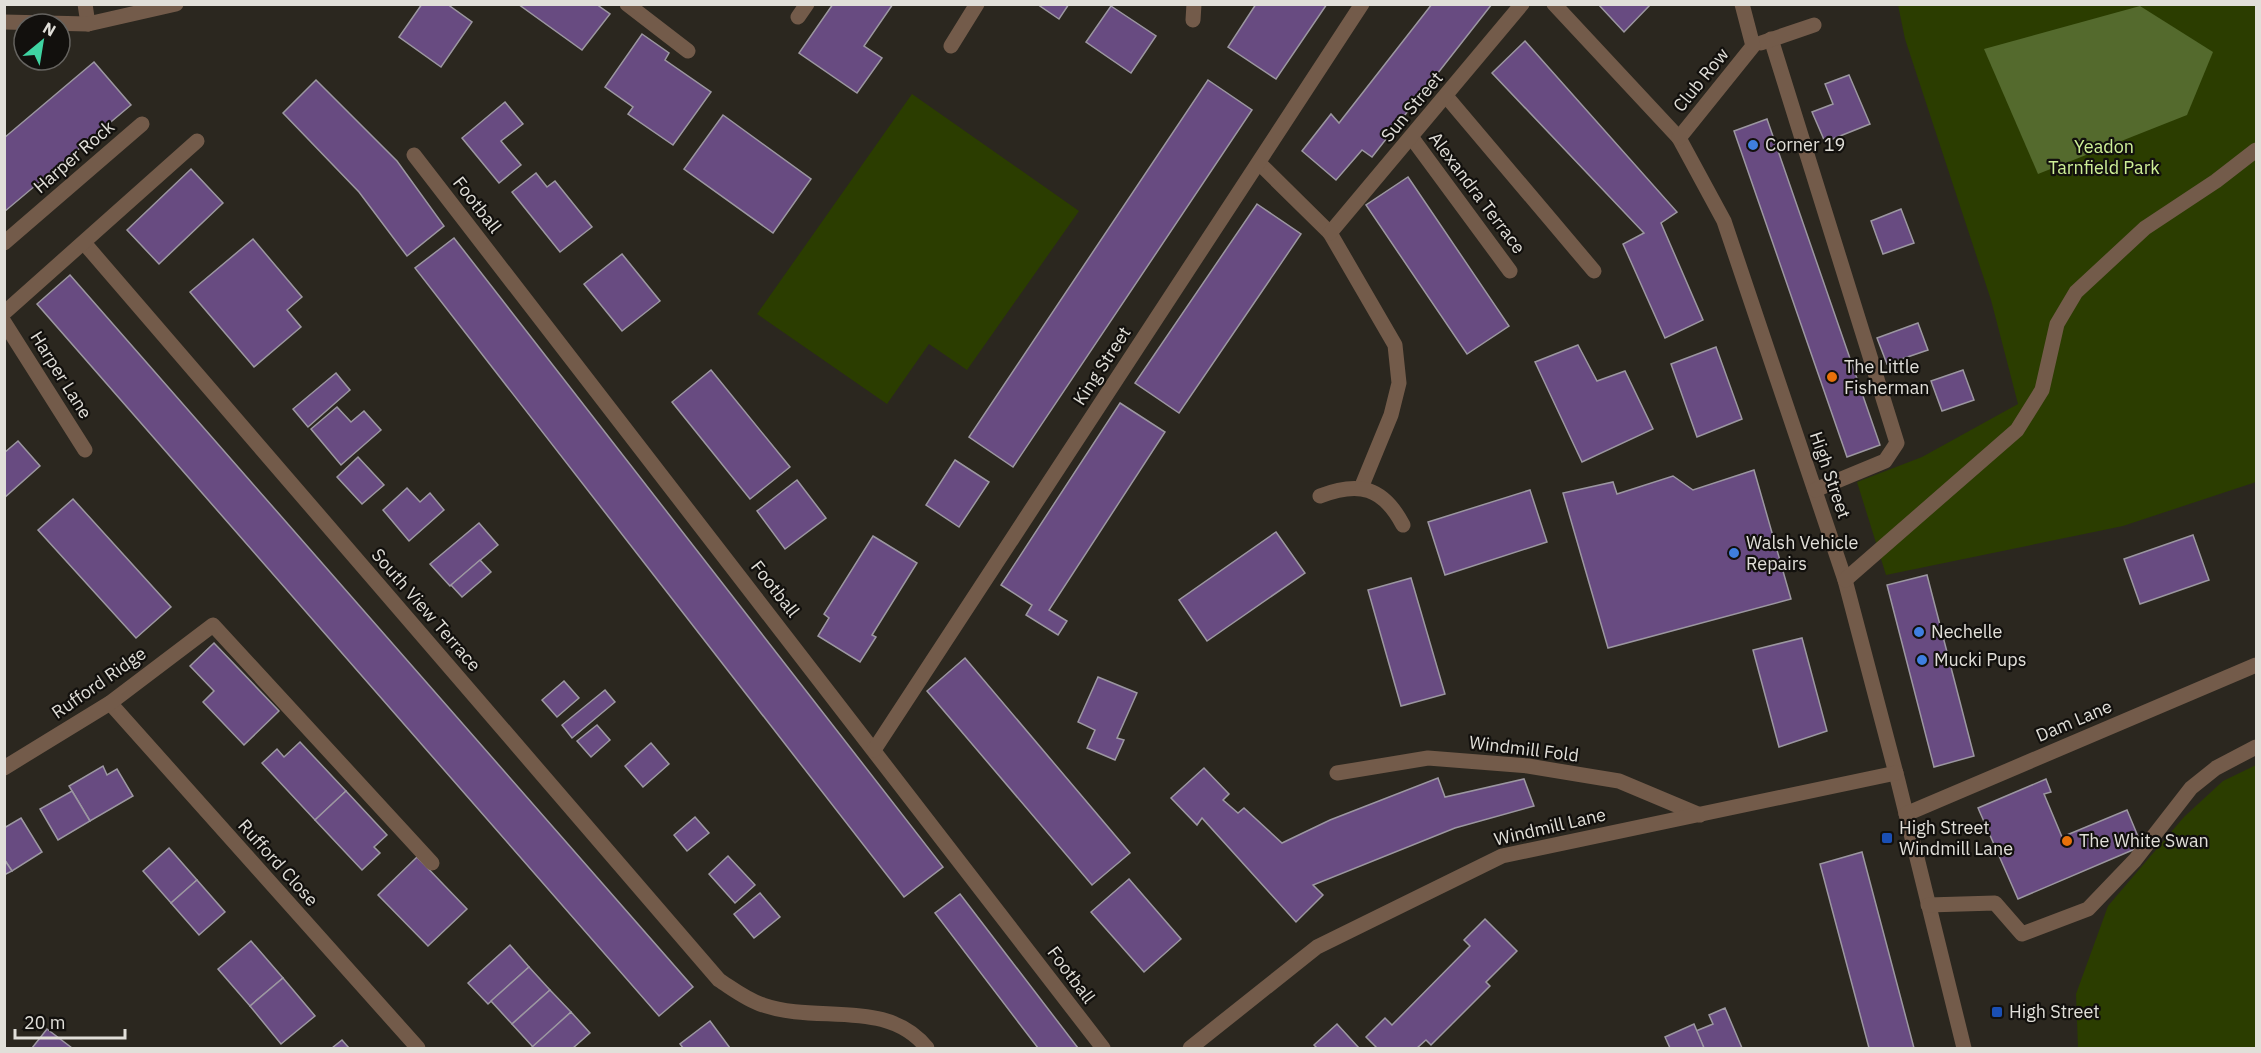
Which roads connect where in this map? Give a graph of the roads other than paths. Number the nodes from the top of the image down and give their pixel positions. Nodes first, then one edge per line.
1 (85, 4) edge
2 (176, 4) edge
3 (627, 4) edge
4 (977, 4) edge
5 (1362, 4) edge
6 (1522, 4) edge
7 (1554, 4) edge
8 (1742, 4) edge
9 (4, 22) edge
10 (88, 24) junction
11 (1814, 25) dead end
12 (1771, 39) junction
13 (951, 46) dead end
14 (1753, 46) junction
15 (688, 51) dead end
16 (1446, 96) junction
17 (142, 124) dead end
18 (1412, 138) junction
19 (1679, 138) junction
20 (197, 141) dead end
21 (2256, 150) edge
22 (414, 155) dead end
23 (1259, 163) junction
24 (1330, 233) junction
25 (4, 243) edge
26 (85, 244) junction
27 (1510, 270) dead end
28 (1594, 271) dead end
29 (4, 313) edge
30 (4, 322) edge
31 (85, 450) dead end
32 (1361, 488) junction
33 (1815, 490) junction
34 (1320, 496) dead end
35 (1403, 525) dead end
36 (1845, 580) junction
37 (2256, 665) edge
38 (110, 703) junction
39 (2256, 747) edge
40 (874, 750) junction
41 (4, 768) edge
42 (1336, 773) dead end
43 (1896, 773) junction
44 (1906, 814) junction
45 (1700, 815) junction
46 (432, 863) dead end
47 (1928, 905) junction
48 (417, 1048) edge
49 (927, 1048) edge
50 (1103, 1048) edge
51 (1190, 1048) edge
52 (1964, 1048) edge

1 - 10 street
2 - 10 street
3 - 15 street
4 - 13 street
5 - 23 street, King Street
6 - 16 street, Sun Street
7 - 19 street, High Street
8 - 14 street, Club Row
9 - 10 street
11 - 12 street, Club Row
12 - 14 street, Club Row
12 - 33 street
14 - 19 street, Club Row
16 - 18 street, Sun Street
16 - 28 street
17 - 25 street, Harper Rock
18 - 24 street, Sun Street
18 - 27 street, Alexandra Terrace
19 - 33 street, High Street
20 - 26 street
21 - 36 street
22 - 40 street, Football
23 - 24 street
23 - 40 street, King Street
24 - 32 street
26 - 29 street
26 - 49 street, South View Terrace
30 - 31 street, Harper Lane
32 - 34 street
32 - 35 street
33 - 36 street, High Street
36 - 43 street, High Street
37 - 44 street, Dam Lane
38 - 41 street, Rufford Ridge
38 - 46 street, Rufford Ridge
38 - 48 street, Rufford Close
39 - 47 street
40 - 50 street, Football
42 - 45 street, Windmill Fold
43 - 44 street, High Street
43 - 45 street, Windmill Lane
44 - 47 street, High Street
45 - 51 street, Windmill Lane
47 - 52 street, High Street

